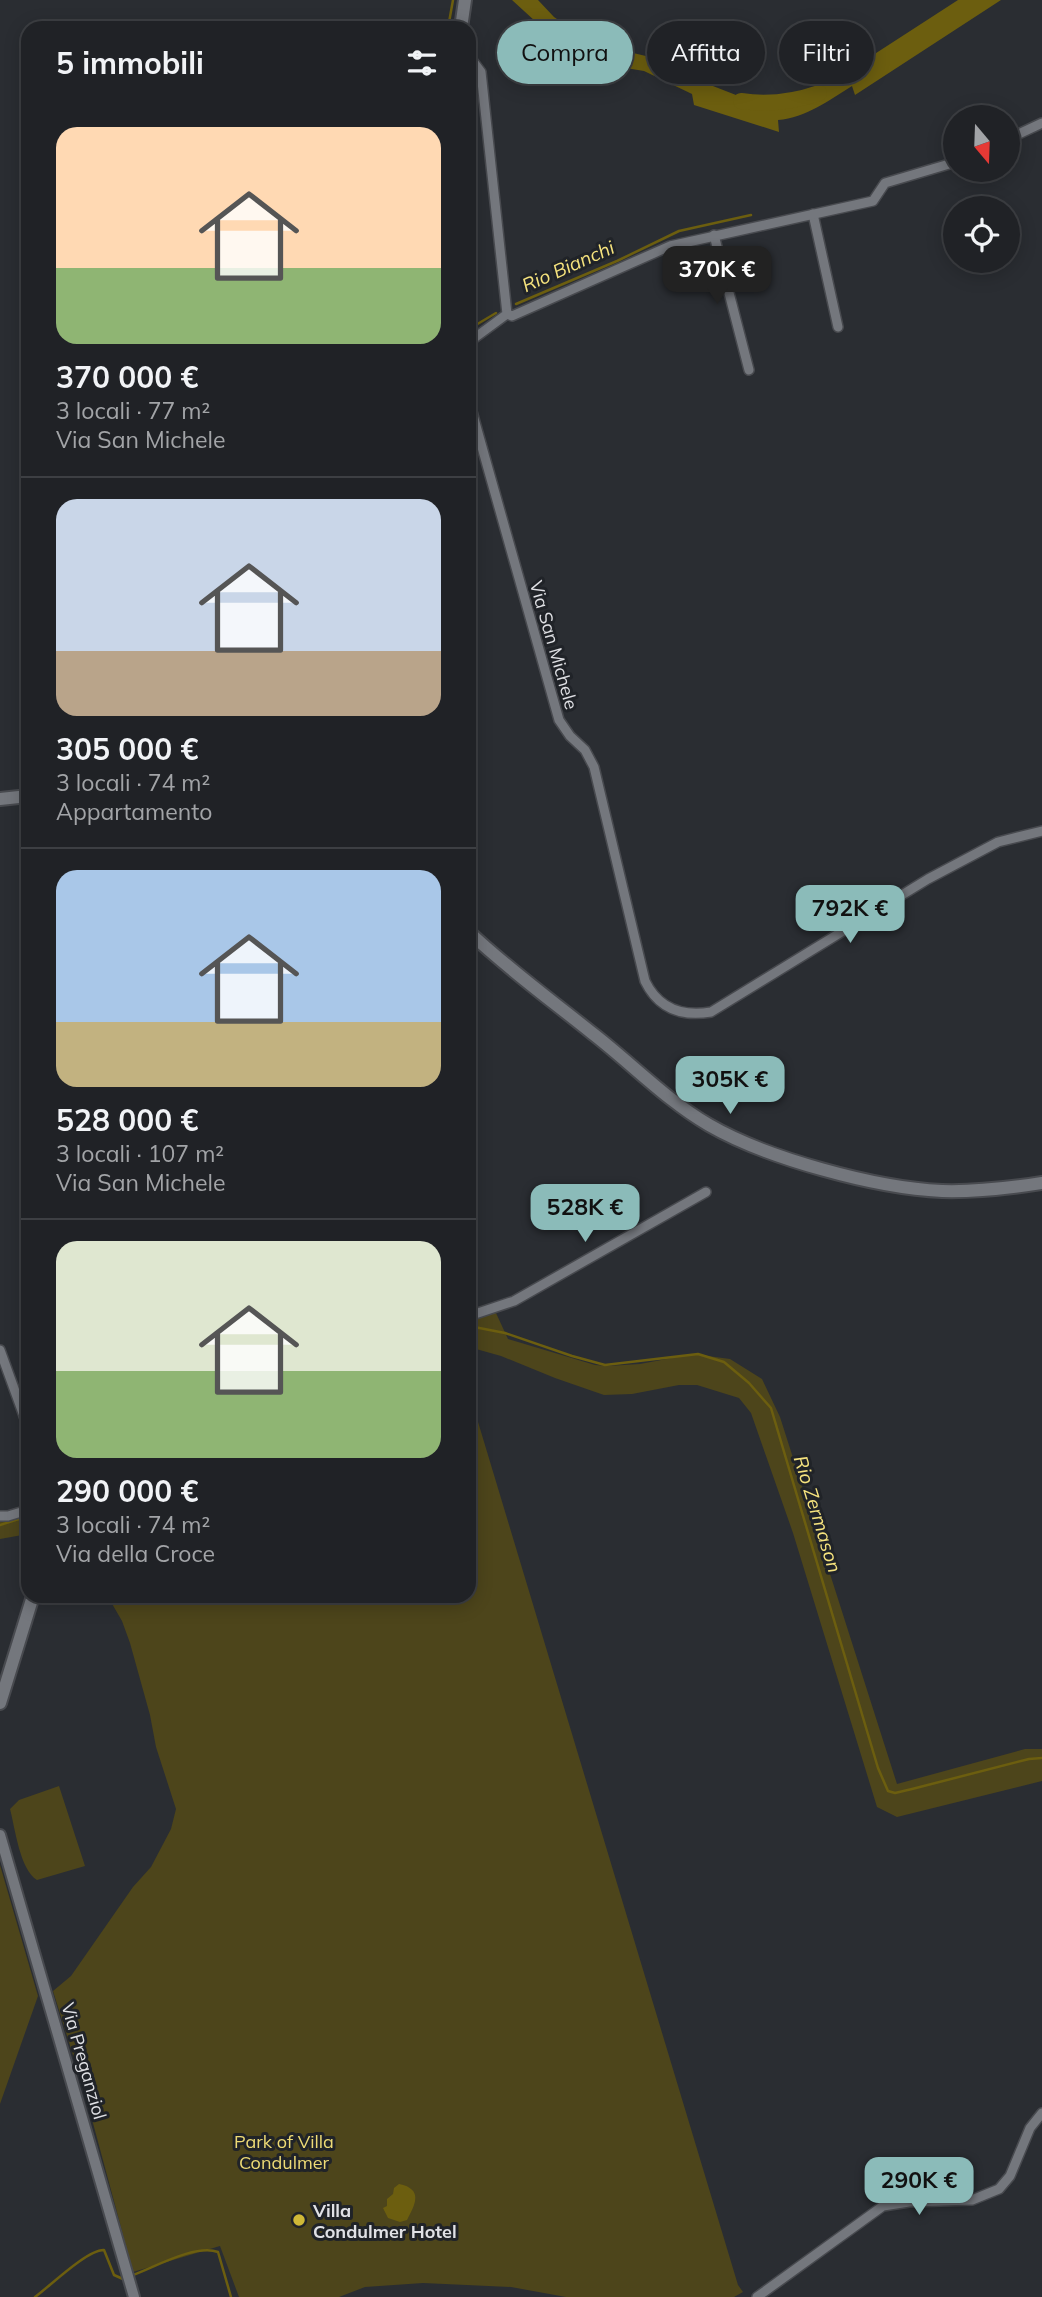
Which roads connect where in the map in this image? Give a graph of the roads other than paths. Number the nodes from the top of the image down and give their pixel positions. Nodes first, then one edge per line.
1 (465, 0) edge
2 (462, 21) edge
3 (476, 65) edge
4 (1042, 122) edge
5 (1020, 133) edge
6 (943, 166) edge
7 (813, 214) junction
8 (714, 235) junction
9 (508, 314) junction
10 (838, 327) dead end
11 (476, 337) edge
12 (749, 370) dead end
13 (476, 426) edge
14 (21, 797) edge
15 (0, 799) edge
16 (1042, 831) edge
17 (476, 938) edge
18 (1042, 1183) edge
19 (706, 1192) dead end
20 (476, 1314) edge
21 (0, 1350) edge
22 (21, 1407) edge
23 (21, 1512) edge
24 (0, 1516) edge
25 (31, 1603) edge
26 (0, 1703) edge
27 (0, 1835) edge
28 (1042, 2113) edge
29 (133, 2296) edge
30 (757, 2297) edge

1 - 2 main road
3 - 9 street
4 - 5 street
6 - 7 street
7 - 8 street
7 - 10 street
8 - 9 street
8 - 12 street
9 - 11 street
13 - 16 street, Via San Michele
14 - 15 main road
17 - 18 main road
19 - 20 street
21 - 22 street
23 - 24 street
25 - 26 main road
27 - 29 street, Via Preganziol
28 - 30 street

